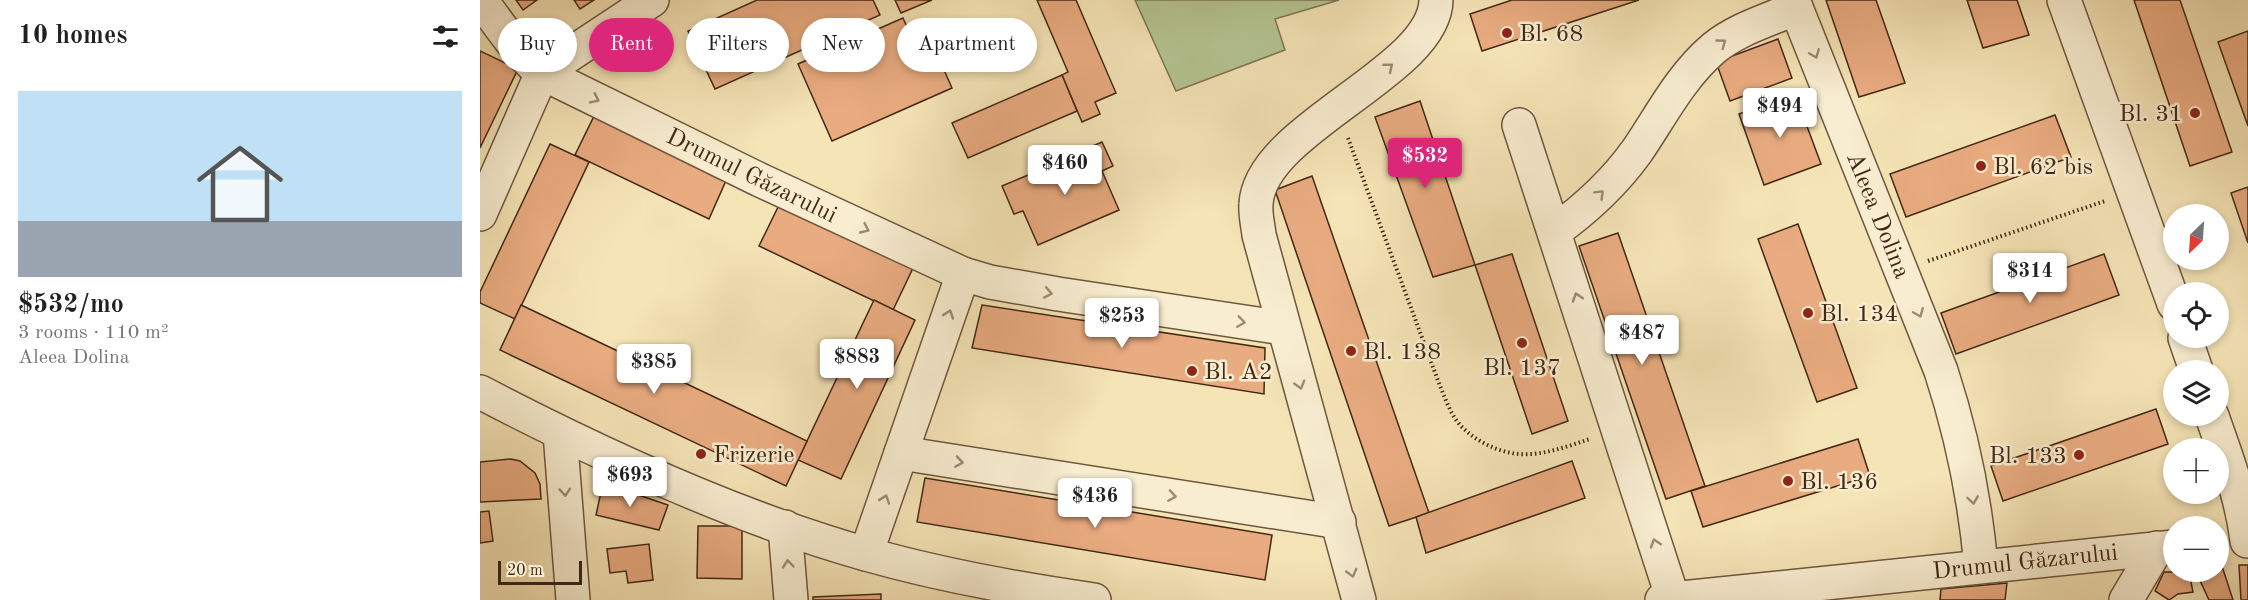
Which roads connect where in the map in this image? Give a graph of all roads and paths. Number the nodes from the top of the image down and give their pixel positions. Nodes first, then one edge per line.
1 (481, 0) edge
2 (652, 0) edge
3 (1436, 0) edge
4 (2064, 0) edge
5 (1795, 4) edge
6 (542, 73) junction
7 (1345, 102) junction
8 (1519, 125) dead end
9 (2134, 191) junction
10 (480, 214) edge
11 (1555, 231) junction
12 (1901, 269) junction
13 (963, 274) junction
14 (2166, 282) edge
15 (1284, 328) junction
16 (480, 392) edge
17 (2215, 426) edge
18 (1619, 430) junction
19 (560, 433) junction
20 (901, 453) junction
21 (1339, 522) junction
22 (785, 527) junction
23 (2238, 541) edge
24 (2163, 548) edge
25 (2163, 551) edge
26 (866, 554) junction
27 (1980, 566) junction
28 (1668, 599) edge
29 (573, 600) edge
30 (791, 600) edge
31 (1094, 600) edge
32 (1359, 600) edge
33 (2126, 600) edge

1 - 6 street, Drumul Găzarului
2 - 6 street
7 -> 3 street
4 - 9 street
11 -> 5 street, Aleea Dolina
5 -> 12 street, Aleea Dolina
6 - 10 street
6 -> 13 street, Drumul Găzarului
7 - 15 street
7 - 18 path
8 - 11 street
9 - 12 path
9 - 14 street
18 -> 11 street
12 -> 27 street, Aleea Dolina
13 -> 15 street, Drumul Găzarului
20 -> 13 street
15 -> 21 street
16 - 19 street
17 - 23 street
28 -> 18 street
19 - 22 street
19 -> 29 street
20 -> 21 street
26 -> 20 street
21 -> 32 street
22 - 26 street
30 -> 22 street
24 - 27 street, Drumul Găzarului
25 - 33 street
26 - 31 street
27 - 28 street, Drumul Găzarului

